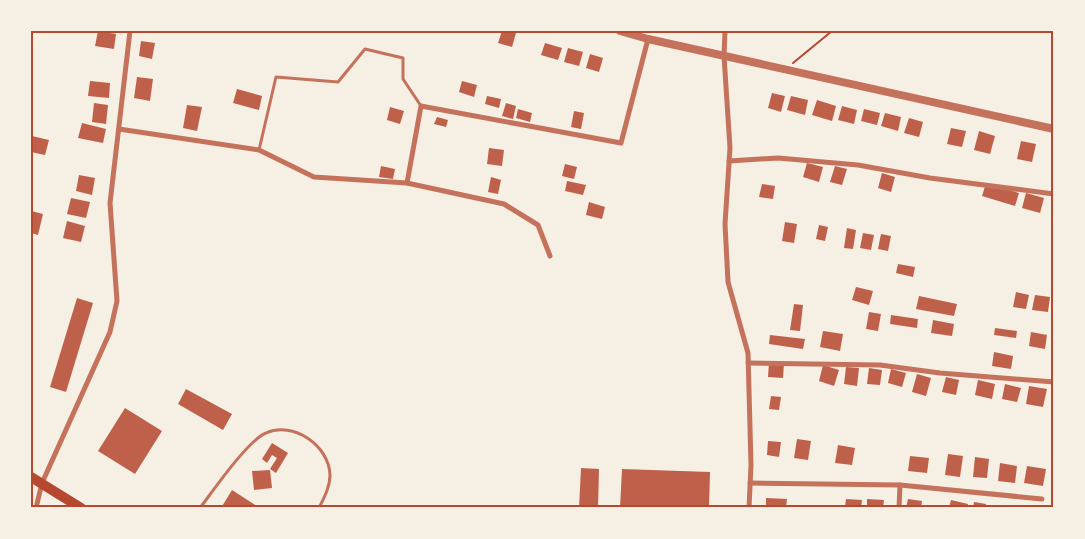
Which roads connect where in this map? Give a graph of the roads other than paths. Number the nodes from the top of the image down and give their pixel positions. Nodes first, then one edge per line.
1 (130, 31) edge
2 (620, 31) edge
3 (725, 31) edge
4 (648, 39) junction
5 (724, 56) junction
6 (421, 106) junction
7 (119, 128) junction
8 (1054, 129) edge
9 (259, 150) junction
10 (729, 161) junction
11 (406, 183) junction
12 (1054, 194) edge
13 (550, 256) dead end
14 (748, 363) junction
15 (1054, 382) edge
16 (31, 477) edge
17 (750, 483) junction
18 (42, 484) junction
19 (900, 485) junction
20 (1042, 500) dead end
21 (36, 508) edge
22 (81, 508) edge
23 (200, 508) edge
24 (319, 508) edge
25 (749, 508) edge
26 (899, 508) edge

1 - 7 street
2 - 4 street
3 - 5 street
4 - 5 street
4 - 6 street
5 - 8 street
5 - 10 street
6 - 9 lane
6 - 11 street
7 - 9 street
7 - 18 street
9 - 11 street
10 - 12 street
10 - 14 street
11 - 13 street
14 - 15 street
14 - 17 street
16 - 18 highway
17 - 19 street
17 - 25 street
18 - 21 street
18 - 22 highway
19 - 20 street
19 - 26 street
23 - 24 lane

